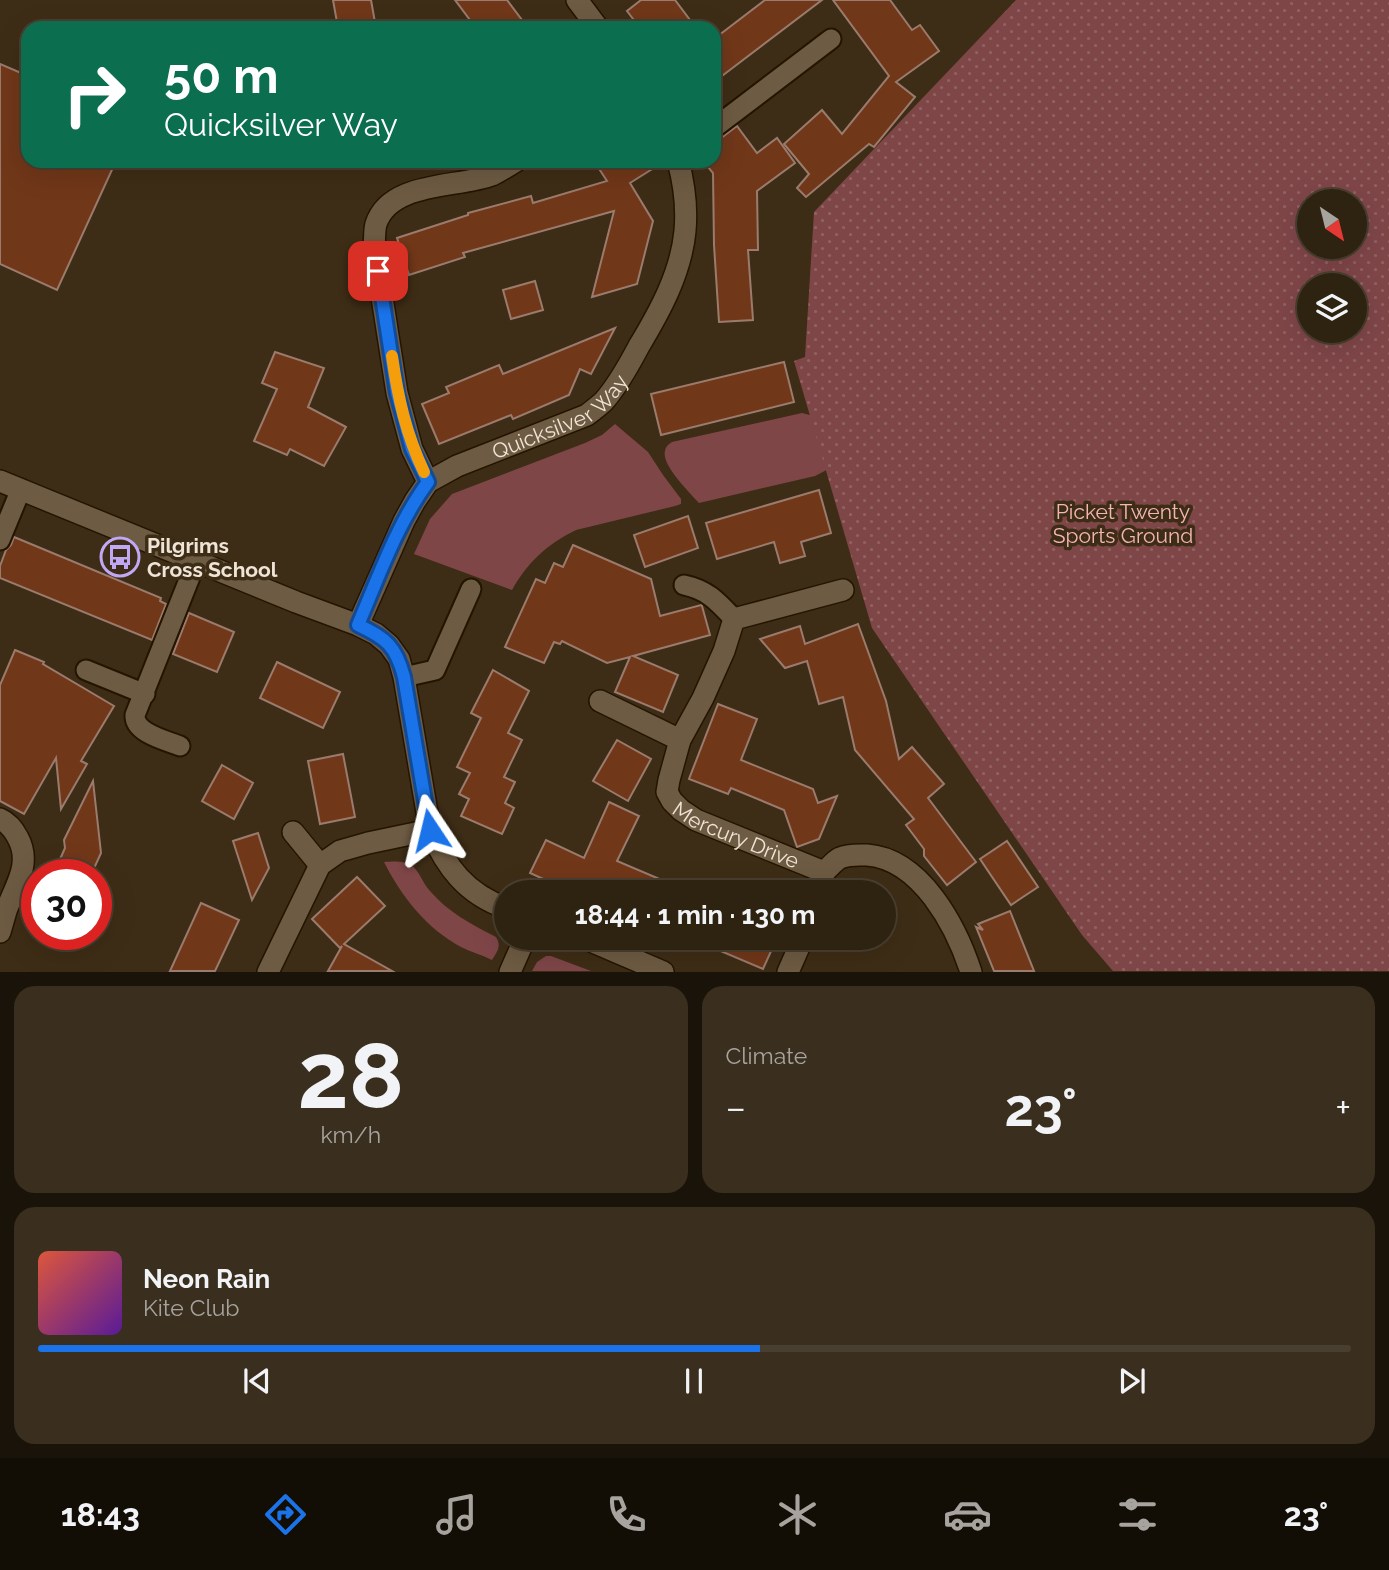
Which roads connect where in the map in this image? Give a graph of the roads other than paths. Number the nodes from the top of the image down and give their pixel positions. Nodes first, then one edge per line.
1 (577, 0) edge
2 (593, 21) edge
3 (831, 38) dead end
4 (721, 123) edge
5 (504, 168) edge
6 (680, 168) edge
7 (0, 481) edge
8 (428, 482) junction
9 (21, 489) junction
10 (0, 540) edge
11 (196, 562) junction
12 (684, 584) dead end
13 (471, 589) dead end
14 (843, 590) dead end
15 (734, 619) junction
16 (358, 625) junction
17 (86, 670) dead end
18 (404, 677) junction
19 (145, 694) junction
20 (600, 701) dead end
21 (680, 740) junction
22 (180, 746) dead end
23 (0, 819) edge
24 (430, 830) junction
25 (293, 832) dead end
26 (320, 865) junction
27 (817, 880) edge
28 (822, 880) edge
29 (494, 903) edge
30 (0, 932) edge
31 (520, 950) edge
32 (613, 950) edge
33 (798, 950) edge
34 (268, 971) edge
35 (510, 971) edge
36 (663, 971) edge
37 (788, 971) edge
38 (971, 971) edge

1 - 2 street
3 - 4 lane
5 - 8 street
6 - 8 street, Quicksilver Way
7 - 9 street
8 - 16 street, Quicksilver Way
9 - 10 lane
9 - 11 street
11 - 16 street
11 - 19 lane
12 - 15 lane
13 - 18 lane
14 - 15 street
15 - 21 street, Mercury Drive
16 - 18 street
17 - 19 lane
18 - 24 street
19 - 22 lane
20 - 21 street
21 - 27 street, Mercury Drive
23 - 30 street
24 - 26 street
24 - 29 street
25 - 26 street
26 - 34 street
28 - 38 street, Mercury Drive
31 - 35 street
32 - 36 street
33 - 37 street

